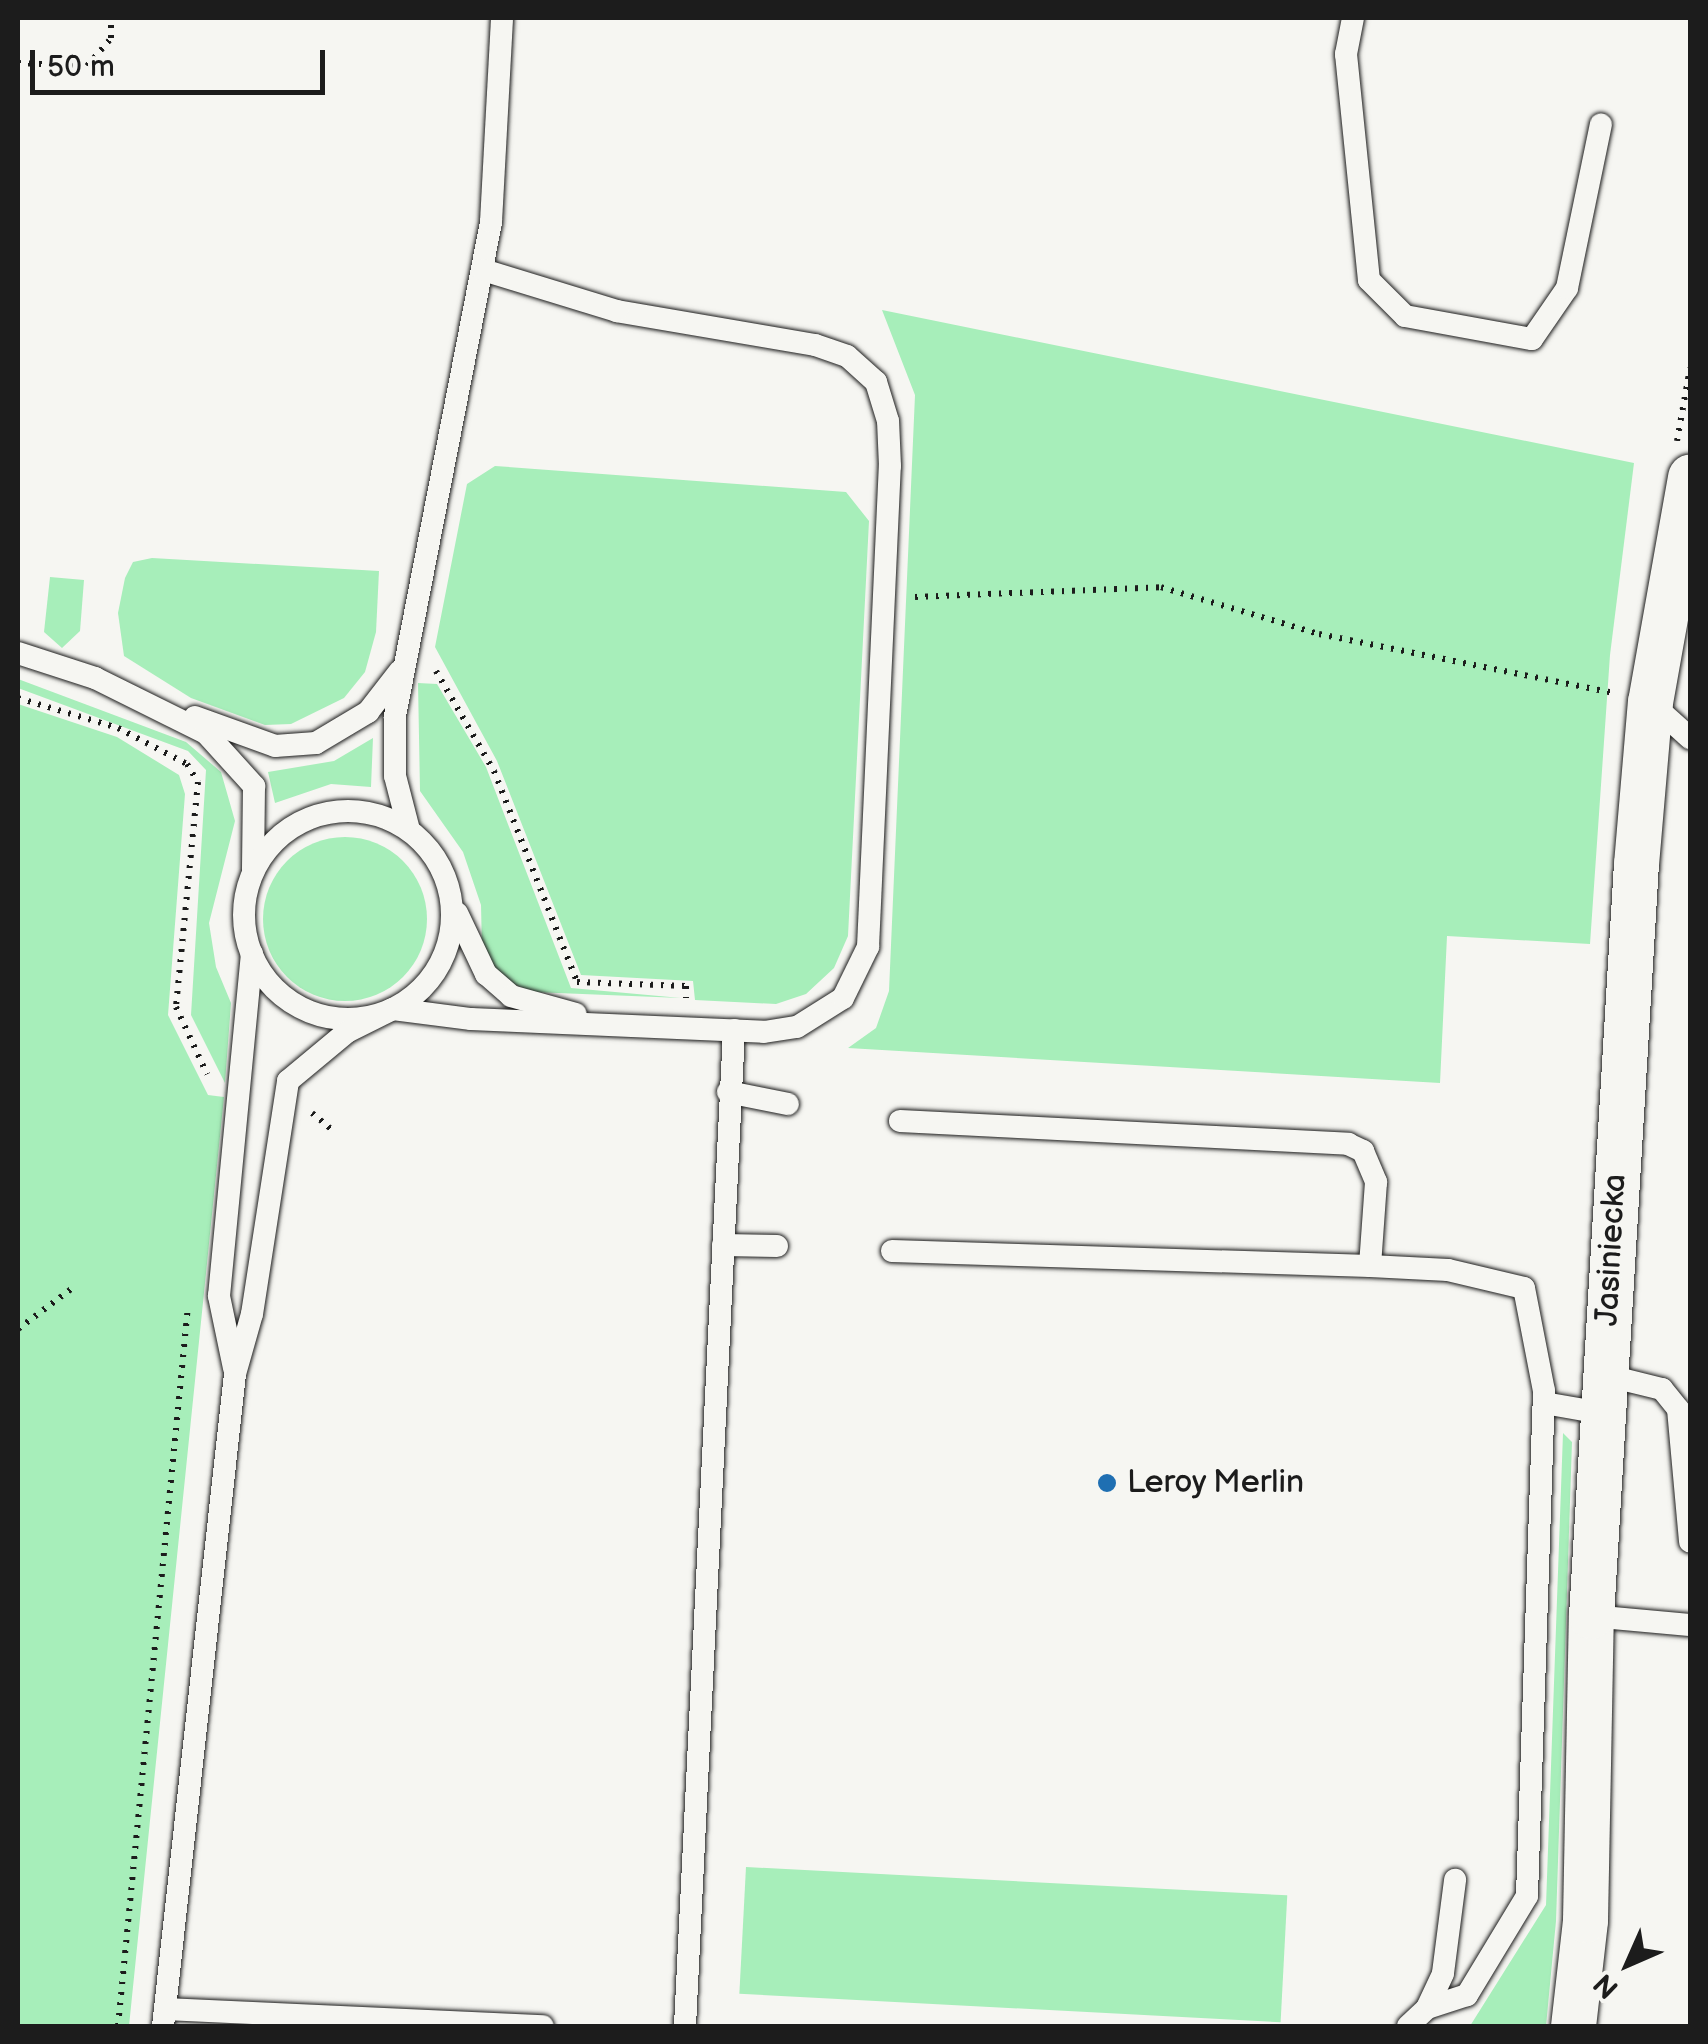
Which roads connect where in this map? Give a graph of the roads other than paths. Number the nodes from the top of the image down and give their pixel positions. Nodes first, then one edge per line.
1 (502, 18) edge
2 (1353, 18) edge
3 (1601, 124) dead end
4 (482, 270) junction
5 (1690, 477) edge
6 (18, 652) edge
7 (404, 666) junction
8 (121, 690) junction
9 (1650, 702) junction
10 (1690, 738) edge
11 (408, 830) junction
12 (252, 873) junction
13 (452, 899) junction
14 (252, 954) junction
15 (393, 1009) junction
16 (608, 1024) junction
17 (734, 1030) junction
18 (728, 1092) junction
19 (788, 1104) dead end
20 (900, 1120) dead end
21 (723, 1244) junction
22 (777, 1246) dead end
23 (892, 1251) dead end
24 (1370, 1266) junction
25 (235, 1374) junction
26 (1604, 1394) junction
27 (1544, 1403) junction
28 (1690, 1541) edge
29 (1590, 1616) junction
30 (1690, 1624) edge
31 (1455, 1880) dead end
32 (1427, 2008) junction
33 (165, 2018) edge
34 (339, 2022) edge
35 (543, 2026) edge
36 (685, 2026) edge
37 (1408, 2026) edge
38 (1573, 2026) edge

1 - 4 lane
2 - 3 lane
4 - 7 lane
4 - 17 lane
5 - 9 street, Jasiniecka
6 - 8 lane
7 - 8 lane
7 - 11 lane
8 - 12 lane
9 - 10 lane
9 - 26 street, Jasiniecka
11 - 12 lane
11 - 13 lane
12 - 14 lane
13 - 15 lane
13 - 16 lane
14 - 15 lane
14 - 25 lane
15 - 16 lane
15 - 25 lane
16 - 17 lane
17 - 18 lane
18 - 19 lane
18 - 21 lane
20 - 24 lane
21 - 22 lane
21 - 36 lane
23 - 24 lane
24 - 27 lane
25 - 33 lane
26 - 27 lane
26 - 28 lane
26 - 29 street, Jasiniecka
27 - 32 lane
29 - 30 lane
29 - 38 street, Jasiniecka
31 - 32 lane
32 - 37 lane
33 - 34 lane
34 - 35 lane

